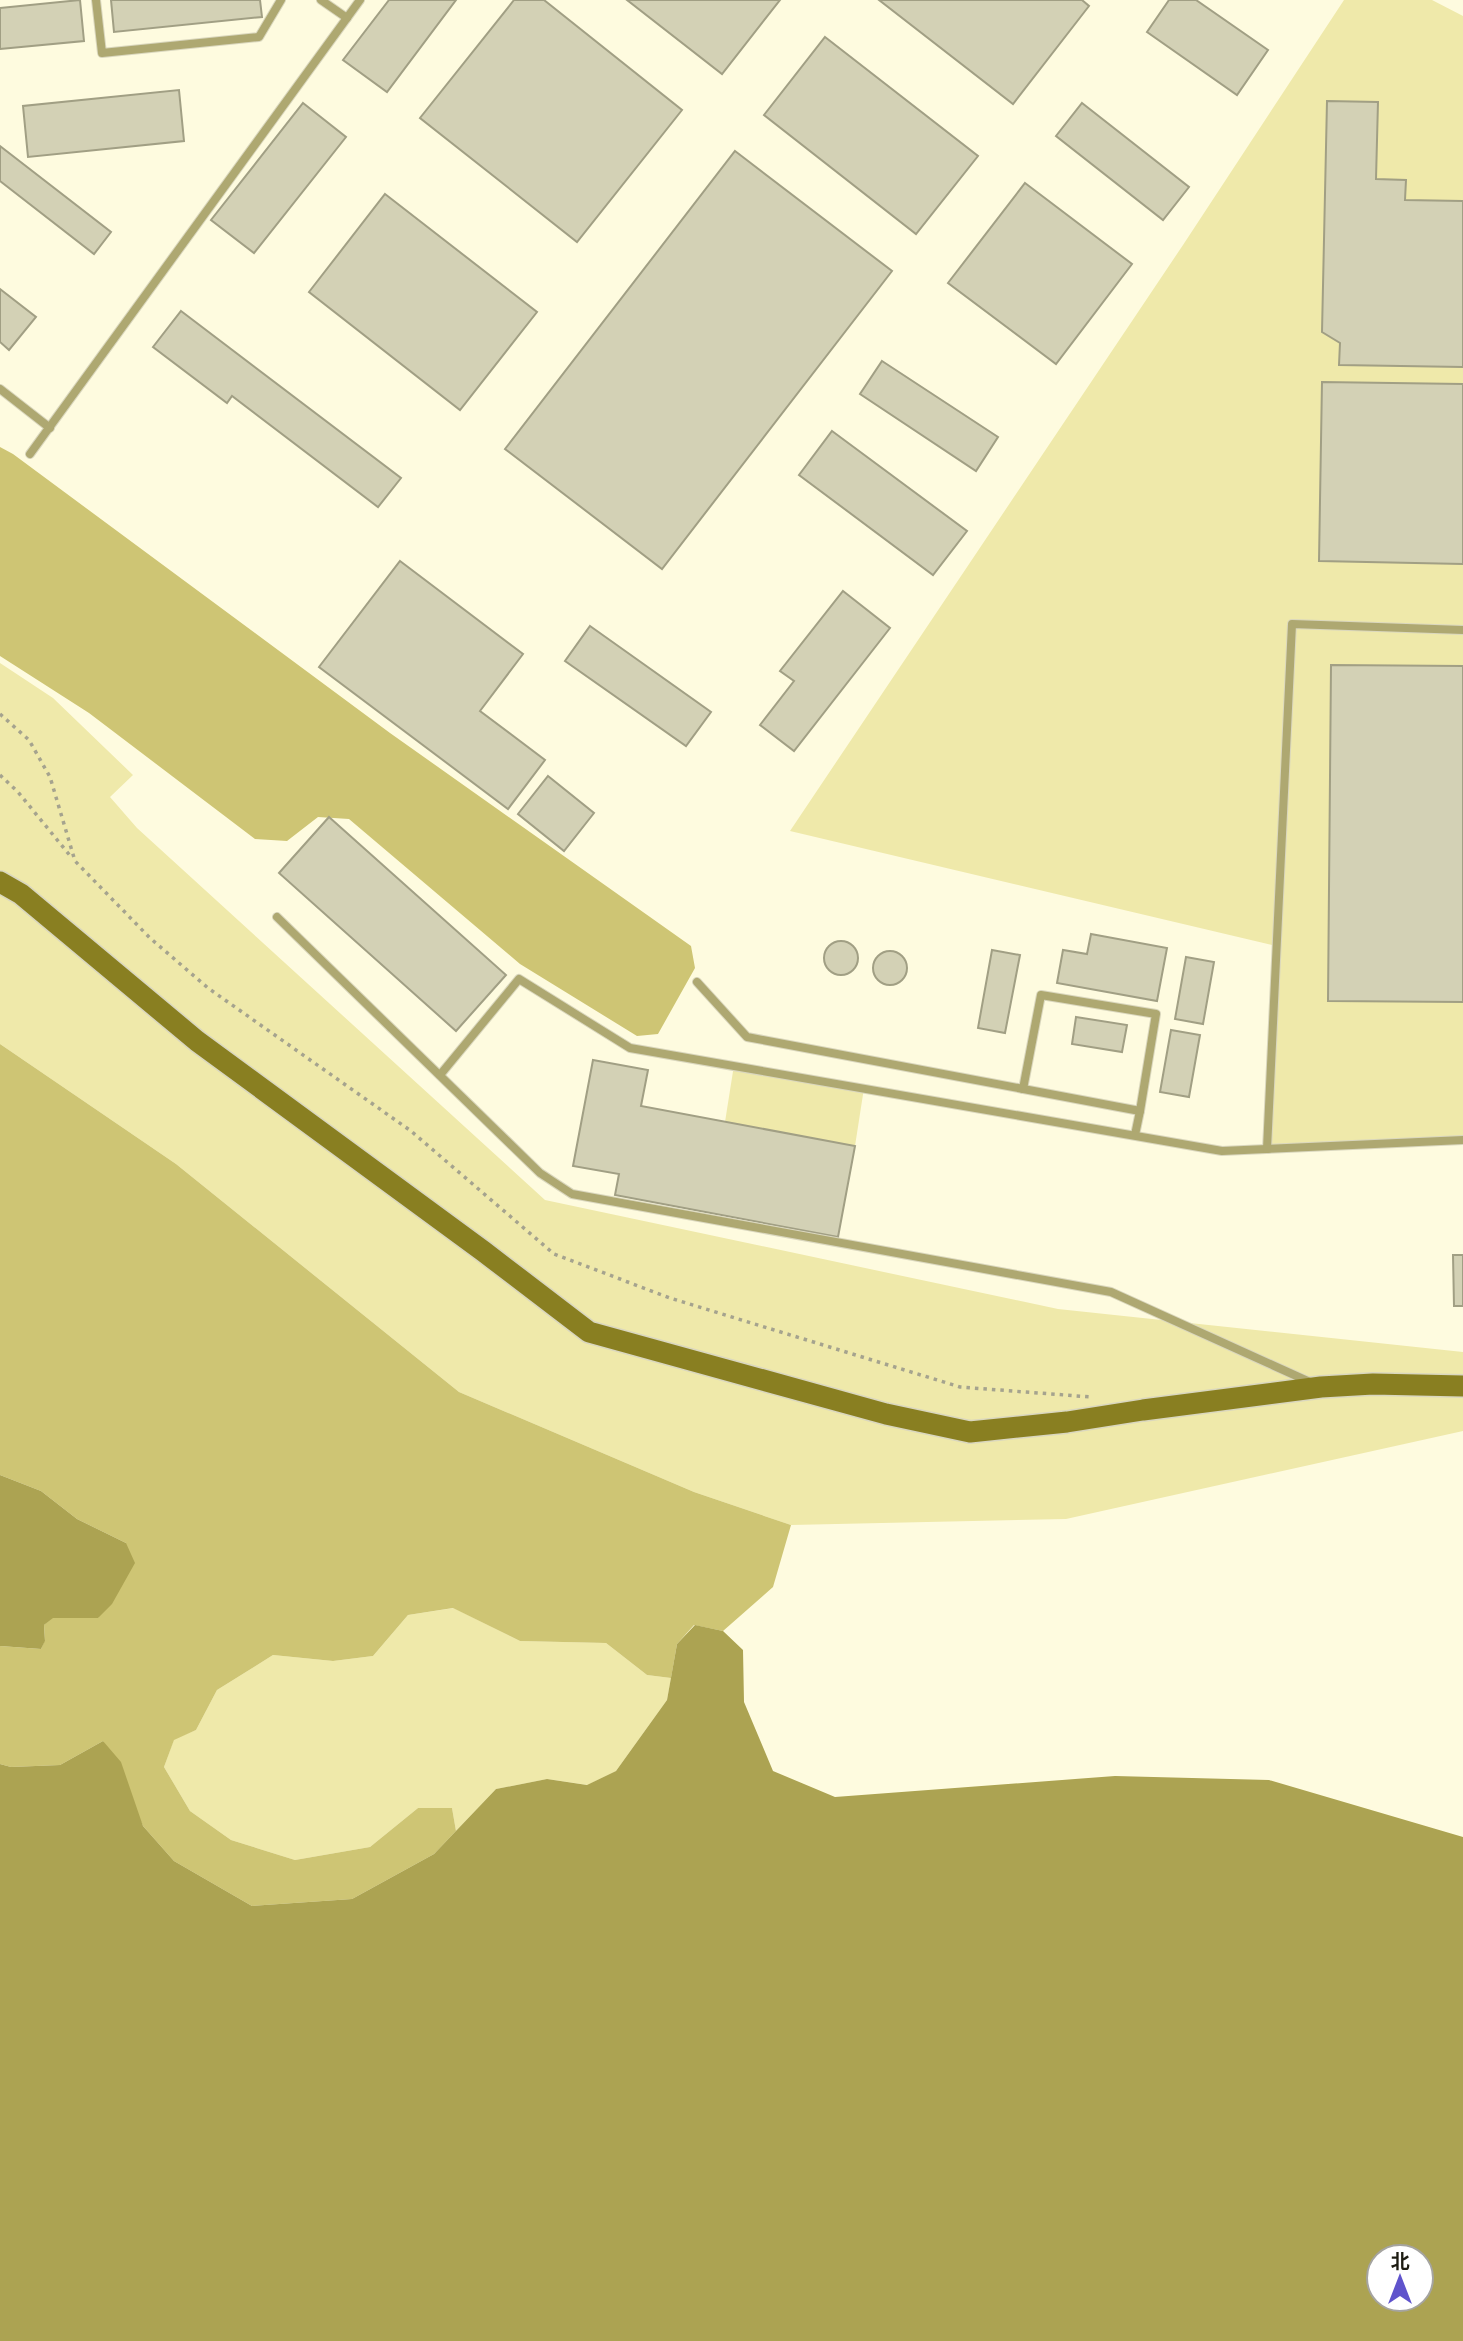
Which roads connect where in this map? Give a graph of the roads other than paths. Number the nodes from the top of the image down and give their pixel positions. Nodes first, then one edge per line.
1 (96, 0) edge
2 (281, 0) edge
3 (321, 0) edge
4 (360, 0) edge
5 (347, 18) junction
6 (0, 388) edge
7 (50, 428) dead end
8 (30, 454) dead end
9 (1463, 629) edge
10 (0, 881) edge
11 (277, 917) dead end
12 (696, 982) dead end
13 (440, 1075) junction
14 (1023, 1089) junction
15 (1140, 1111) junction
16 (1135, 1135) junction
17 (1463, 1140) edge
18 (1267, 1149) junction
19 (1463, 1386) edge
20 (1321, 1387) junction

1 - 2 lane
3 - 5 lane
4 - 5 lane
5 - 8 lane
6 - 7 lane
9 - 18 lane
10 - 20 street
11 - 13 lane
12 - 14 lane
13 - 16 lane
13 - 20 lane
14 - 15 lane
14 - 15 lane
15 - 16 lane
16 - 18 lane
17 - 18 lane
19 - 20 street

